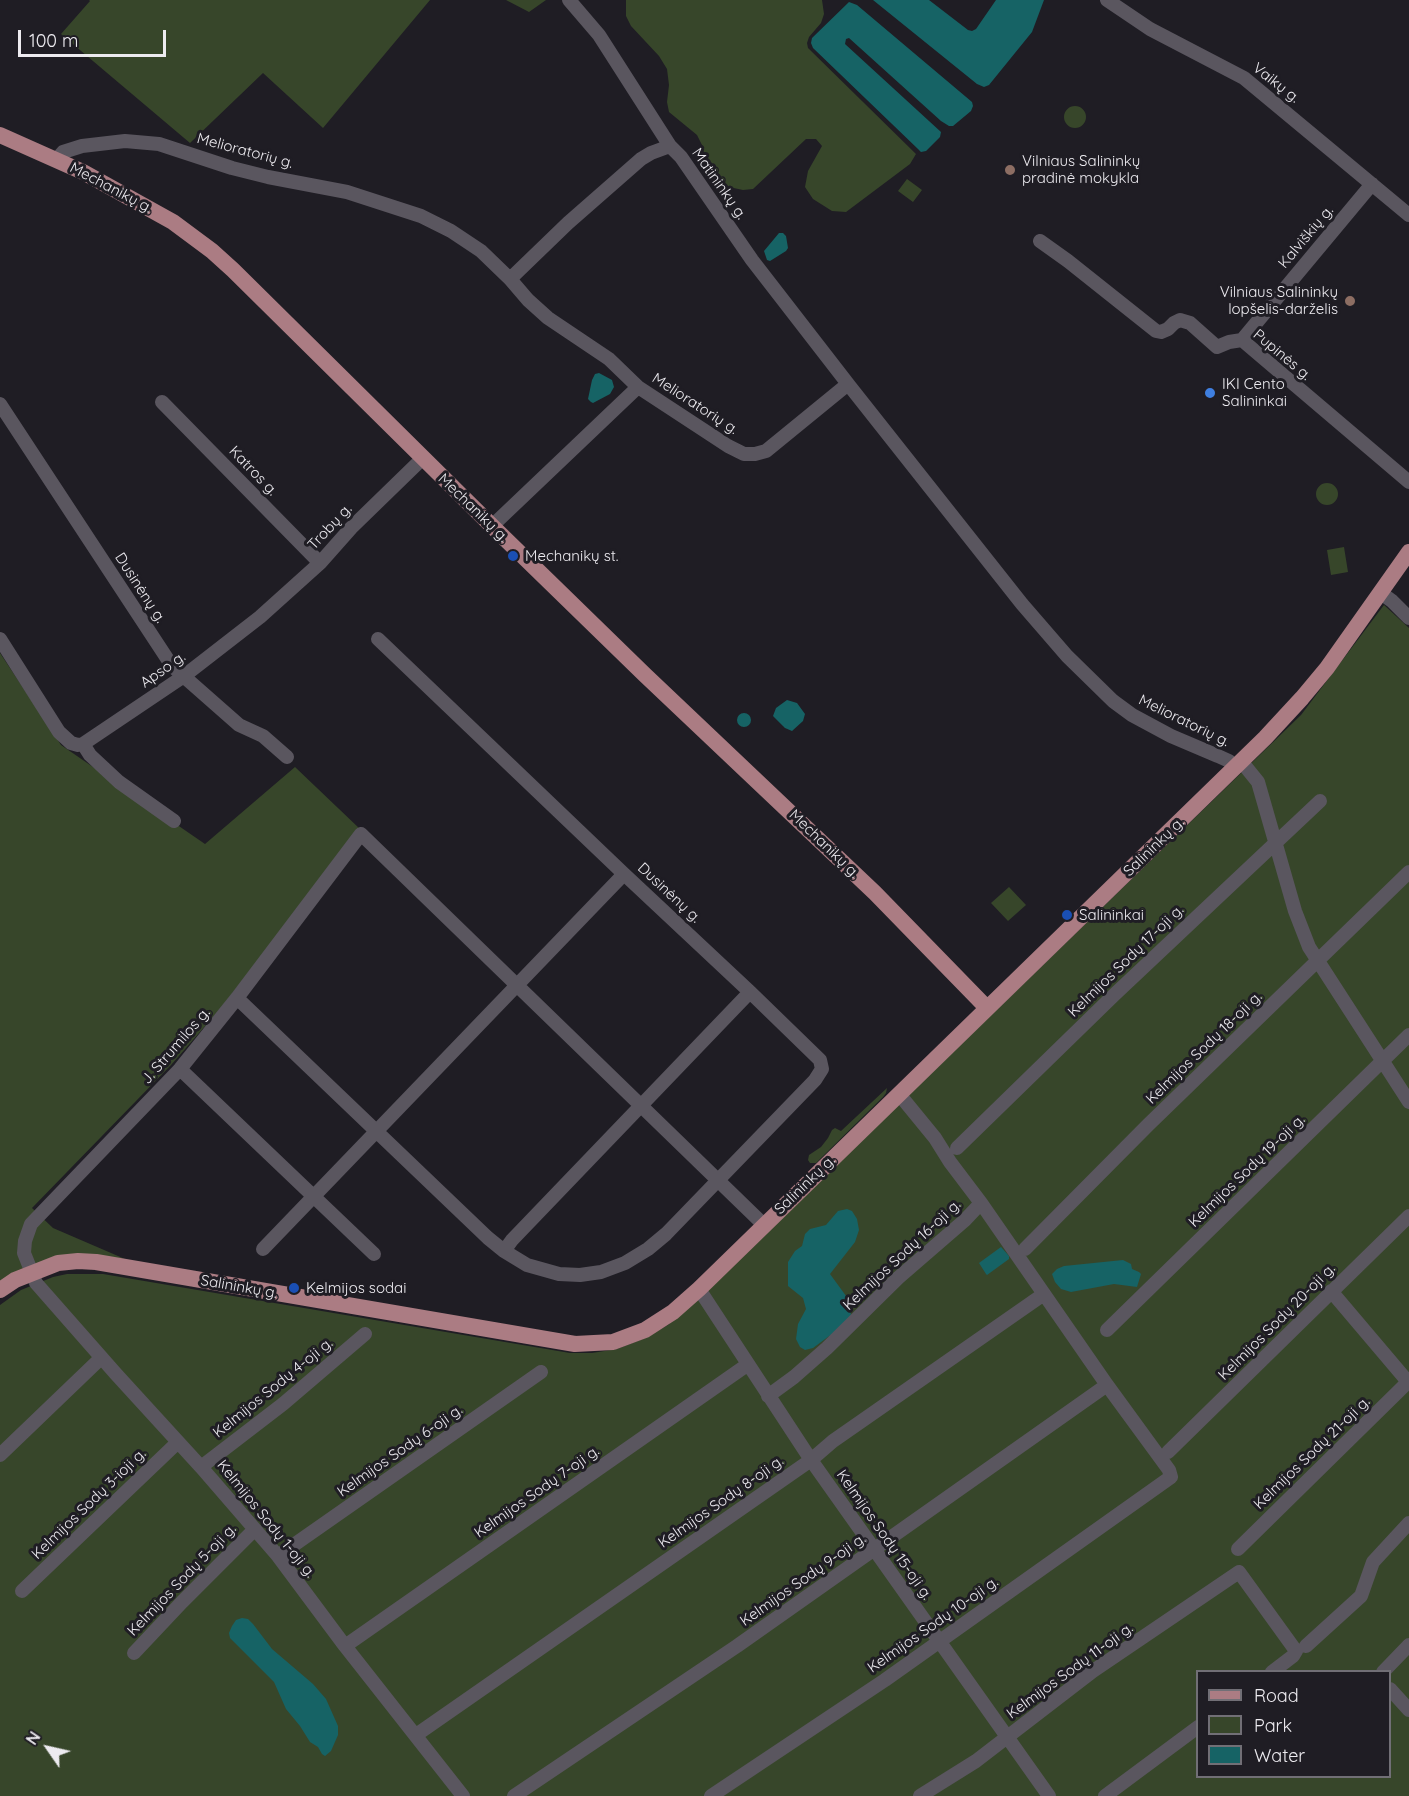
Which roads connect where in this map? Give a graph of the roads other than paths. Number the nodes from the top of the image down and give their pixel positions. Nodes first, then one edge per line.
1 (569, 0) edge
2 (1107, 0) edge
3 (0, 135) edge
4 (670, 146) junction
5 (57, 159) junction
6 (1372, 184) junction
7 (1409, 215) edge
8 (1040, 241) dead end
9 (510, 279) junction
10 (1242, 340) junction
11 (848, 384) junction
12 (638, 387) junction
13 (162, 402) dead end
14 (0, 404) edge
15 (423, 458) junction
16 (1409, 482) edge
17 (492, 526) junction
18 (1409, 552) edge
19 (320, 563) junction
20 (1381, 593) junction
21 (260, 617) joint
22 (1409, 618) edge
23 (0, 639) edge
24 (378, 639) dead end
25 (184, 676) junction
26 (83, 744) junction
27 (287, 757) dead end
28 (1238, 764) junction
29 (1320, 801) dead end
30 (174, 821) dead end
31 (1275, 842) junction
32 (1409, 873) edge
33 (624, 874) junction
34 (1318, 961) junction
35 (517, 986) junction
36 (750, 992) junction
37 (237, 998) junction
38 (987, 1008) junction
39 (1409, 1035) edge
40 (1383, 1061) junction
41 (180, 1069) junction
42 (899, 1094) junction
43 (1409, 1102) edge
44 (641, 1106) junction
45 (376, 1131) junction
46 (957, 1148) dead end
47 (718, 1180) junction
48 (314, 1196) junction
49 (981, 1203) junction
50 (1409, 1216) edge
51 (764, 1225) junction
52 (263, 1249) dead end
53 (1025, 1249) dead end
54 (504, 1251) junction
55 (374, 1254) dead end
56 (32, 1273) junction
57 (699, 1289) junction
58 (0, 1290) edge
59 (1331, 1291) junction
60 (1044, 1294) junction
61 (1107, 1330) dead end
62 (365, 1334) dead end
63 (101, 1358) junction
64 (747, 1365) junction
65 (541, 1372) dead end
66 (1409, 1382) edge
67 (1107, 1385) junction
68 (768, 1396) junction
69 (178, 1442) junction
70 (1168, 1452) dead end
71 (0, 1455) edge
72 (811, 1460) junction
73 (201, 1467) junction
74 (1409, 1523) edge
75 (254, 1530) junction
76 (875, 1549) junction
77 (1238, 1549) dead end
78 (278, 1556) junction
79 (22, 1590) dead end
80 (939, 1642) junction
81 (1409, 1645) edge
82 (345, 1646) junction
83 (1301, 1649) junction
84 (134, 1653) dead end
85 (1273, 1670) edge
86 (1384, 1670) edge
87 (1391, 1691) edge
88 (1409, 1710) edge
89 (1196, 1728) edge
90 (416, 1735) junction
91 (1007, 1738) junction
92 (463, 1796) edge
93 (514, 1796) edge
94 (711, 1796) edge
95 (920, 1796) edge
96 (1049, 1796) edge
97 (1105, 1796) edge

1 - 4 street, Matininkų g.
2 - 6 street, Vaikų g.
3 - 5 main road, Mechanikų g.
4 - 9 street
4 - 11 street, Matininkų g.
5 - 9 street, Melioratorių g.
5 - 15 main road, Mechanikų g.
6 - 7 street, Vaikų g.
6 - 10 street, Kalviškių g.
8 - 10 street, Pupinės g.
9 - 12 street, Melioratorių g.
10 - 16 street, Pupinės g.
11 - 12 street, Melioratorių g.
11 - 28 street, Melioratorių g.
12 - 17 street
13 - 19 street, Katros g.
14 - 25 street, Dusinėnų g.
15 - 17 main road, Mechanikų g.
15 - 19 street, Trobų g.
17 - 38 main road, Mechanikų g.
18 - 20 main road, Salininkų g.
19 - 21 street, Trobų g.
20 - 22 street
20 - 28 main road, Salininkų g.
21 - 25 street, Apso g.
23 - 26 street
24 - 33 street, Dusinėnų g.
25 - 26 street, Apso g.
25 - 27 street, Dusinėnų g.
26 - 30 street
28 - 31 street
28 - 38 main road, Salininkų g.
29 - 31 street, Kelmijos Sodų 17-oji g.
31 - 34 street
31 - 46 street, Kelmijos Sodų 17-oji g.
32 - 34 street, Kelmijos Sodų 18-oji g.
33 - 35 street
33 - 36 street, Dusinėnų g.
34 - 40 street
34 - 53 street, Kelmijos Sodų 18-oji g.
35 - 37 street, J. Strumilos g.
35 - 44 street
35 - 45 street
36 - 44 street
36 - 47 street, Dusinėnų g.
37 - 41 street, J. Strumilos g.
37 - 45 street, Dusinėnų g.
38 - 42 main road, Salininkų g.
39 - 40 street, Kelmijos Sodų 19-oji g.
40 - 43 street
40 - 61 street, Kelmijos Sodų 19-oji g.
41 - 48 street
41 - 56 street, J. Strumilos g.
42 - 49 street, Kelmijos Sodų 16-oji g.
42 - 51 main road, Salininkų g.
44 - 47 street
44 - 54 street
45 - 48 street
45 - 54 street, Dusinėnų g.
47 - 51 street
47 - 54 street, Dusinėnų g.
48 - 52 street
48 - 55 street
49 - 60 street
49 - 68 street, Kelmijos Sodų 16-oji g.
50 - 59 street, Kelmijos Sodų 20-oji g.
51 - 57 main road, Salininkų g.
56 - 57 main road, Salininkų g.
56 - 58 main road, Salininkų g.
56 - 63 street, Kelmijos Sodų 1-oji g.
57 - 64 street, Kelmijos Sodų 15-oji g.
59 - 66 street
59 - 70 street, Kelmijos Sodų 20-oji g.
60 - 67 street
60 - 72 street, Kelmijos Sodų 8-oji g.
62 - 73 street, Kelmijos Sodų 4-oji g.
63 - 69 street, Kelmijos Sodų 1-oji g.
63 - 71 street
64 - 68 street, Kelmijos Sodų 15-oji g.
64 - 82 street, Kelmijos Sodų 7-oji g.
65 - 78 street, Kelmijos Sodų 6-oji g.
66 - 77 street, Kelmijos Sodų 21-oji g.
67 - 76 street, Kelmijos Sodų 9-oji g.
67 - 80 street, Kelmijos Sodų 10-oji g.
68 - 72 street, Kelmijos Sodų 15-oji g.
69 - 73 street, Kelmijos Sodų 1-oji g.
69 - 79 street, Kelmijos Sodų 3-ioji g.
72 - 76 street, Kelmijos Sodų 15-oji g.
72 - 90 street, Kelmijos Sodų 8-oji g.
73 - 75 street, Kelmijos Sodų 1-oji g.
74 - 83 street
75 - 78 street, Kelmijos Sodų 1-oji g.
75 - 84 street, Kelmijos Sodų 5-oji g.
76 - 80 street, Kelmijos Sodų 15-oji g.
76 - 93 street, Kelmijos Sodų 9-oji g.
78 - 82 street, Kelmijos Sodų 1-oji g.
80 - 91 street, Kelmijos Sodų 15-oji g.
80 - 94 street, Kelmijos Sodų 10-oji g.
81 - 86 street
82 - 90 street, Kelmijos Sodų 1-oji g.
83 - 85 street
83 - 91 street, Kelmijos Sodų 11-oji g.
87 - 88 street
89 - 97 street
90 - 92 street, Kelmijos Sodų 1-oji g.
91 - 95 street, Kelmijos Sodų 11-oji g.
91 - 96 street, Kelmijos Sodų 15-oji g.

